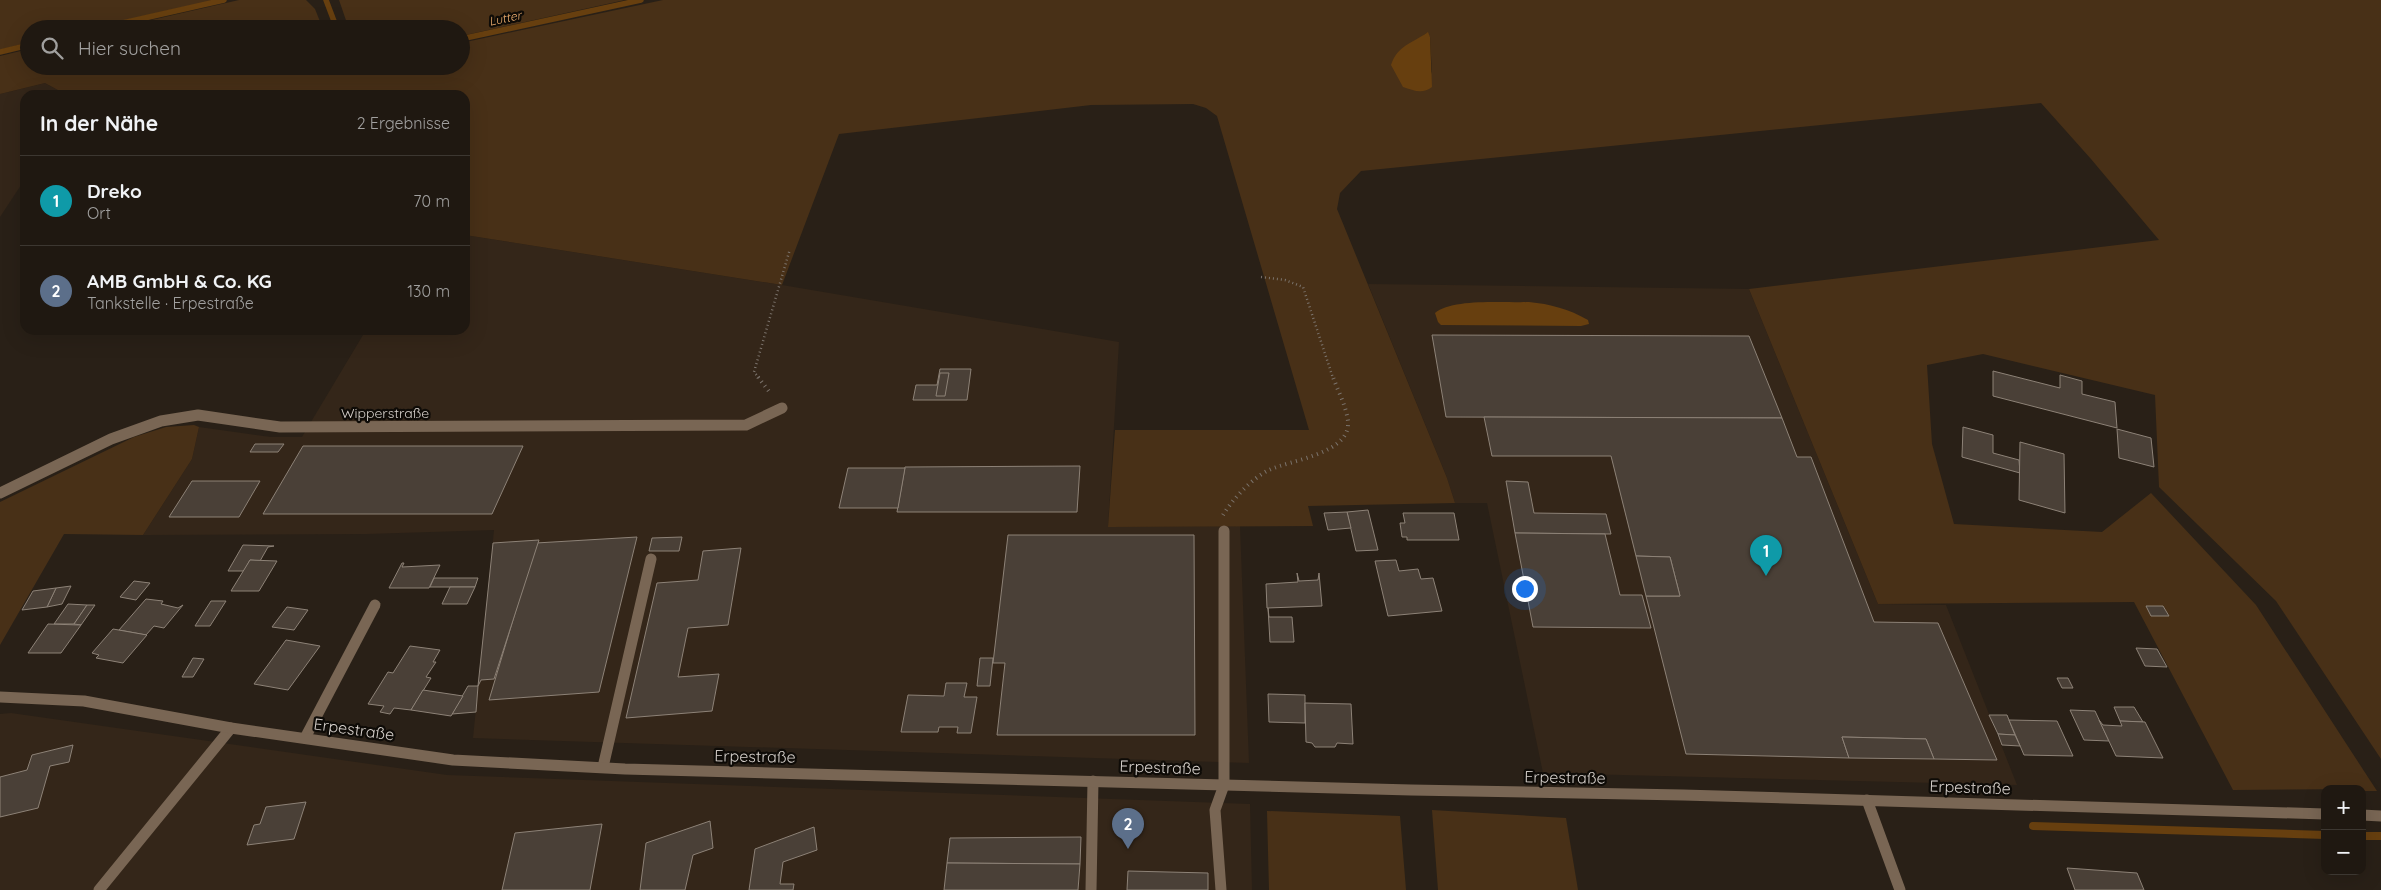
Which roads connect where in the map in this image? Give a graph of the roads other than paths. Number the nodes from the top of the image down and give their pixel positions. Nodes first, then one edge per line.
1 (782, 408) road end
2 (0, 493) edge
3 (1224, 531) road end
4 (651, 559) dead end
5 (375, 605) dead end
6 (0, 698) edge
7 (231, 728) junction
8 (306, 738) junction
9 (603, 767) junction
10 (1093, 781) junction
11 (1224, 785) junction
12 (1867, 800) junction
13 (2321, 814) edge
14 (2366, 815) edge
15 (2381, 816) edge
16 (99, 890) edge
17 (1091, 890) edge
18 (1221, 890) edge
19 (1900, 890) edge

1 - 2 street, Wipperstraße
3 - 11 street
4 - 9 street
5 - 8 street
6 - 7 street, Erpestraße
7 - 8 street, Erpestraße
7 - 16 street
8 - 9 street, Erpestraße
9 - 10 street, Erpestraße
10 - 11 street, Erpestraße
10 - 17 street
11 - 12 street, Erpestraße
11 - 18 street
12 - 13 street, Erpestraße
12 - 19 street
14 - 15 street

